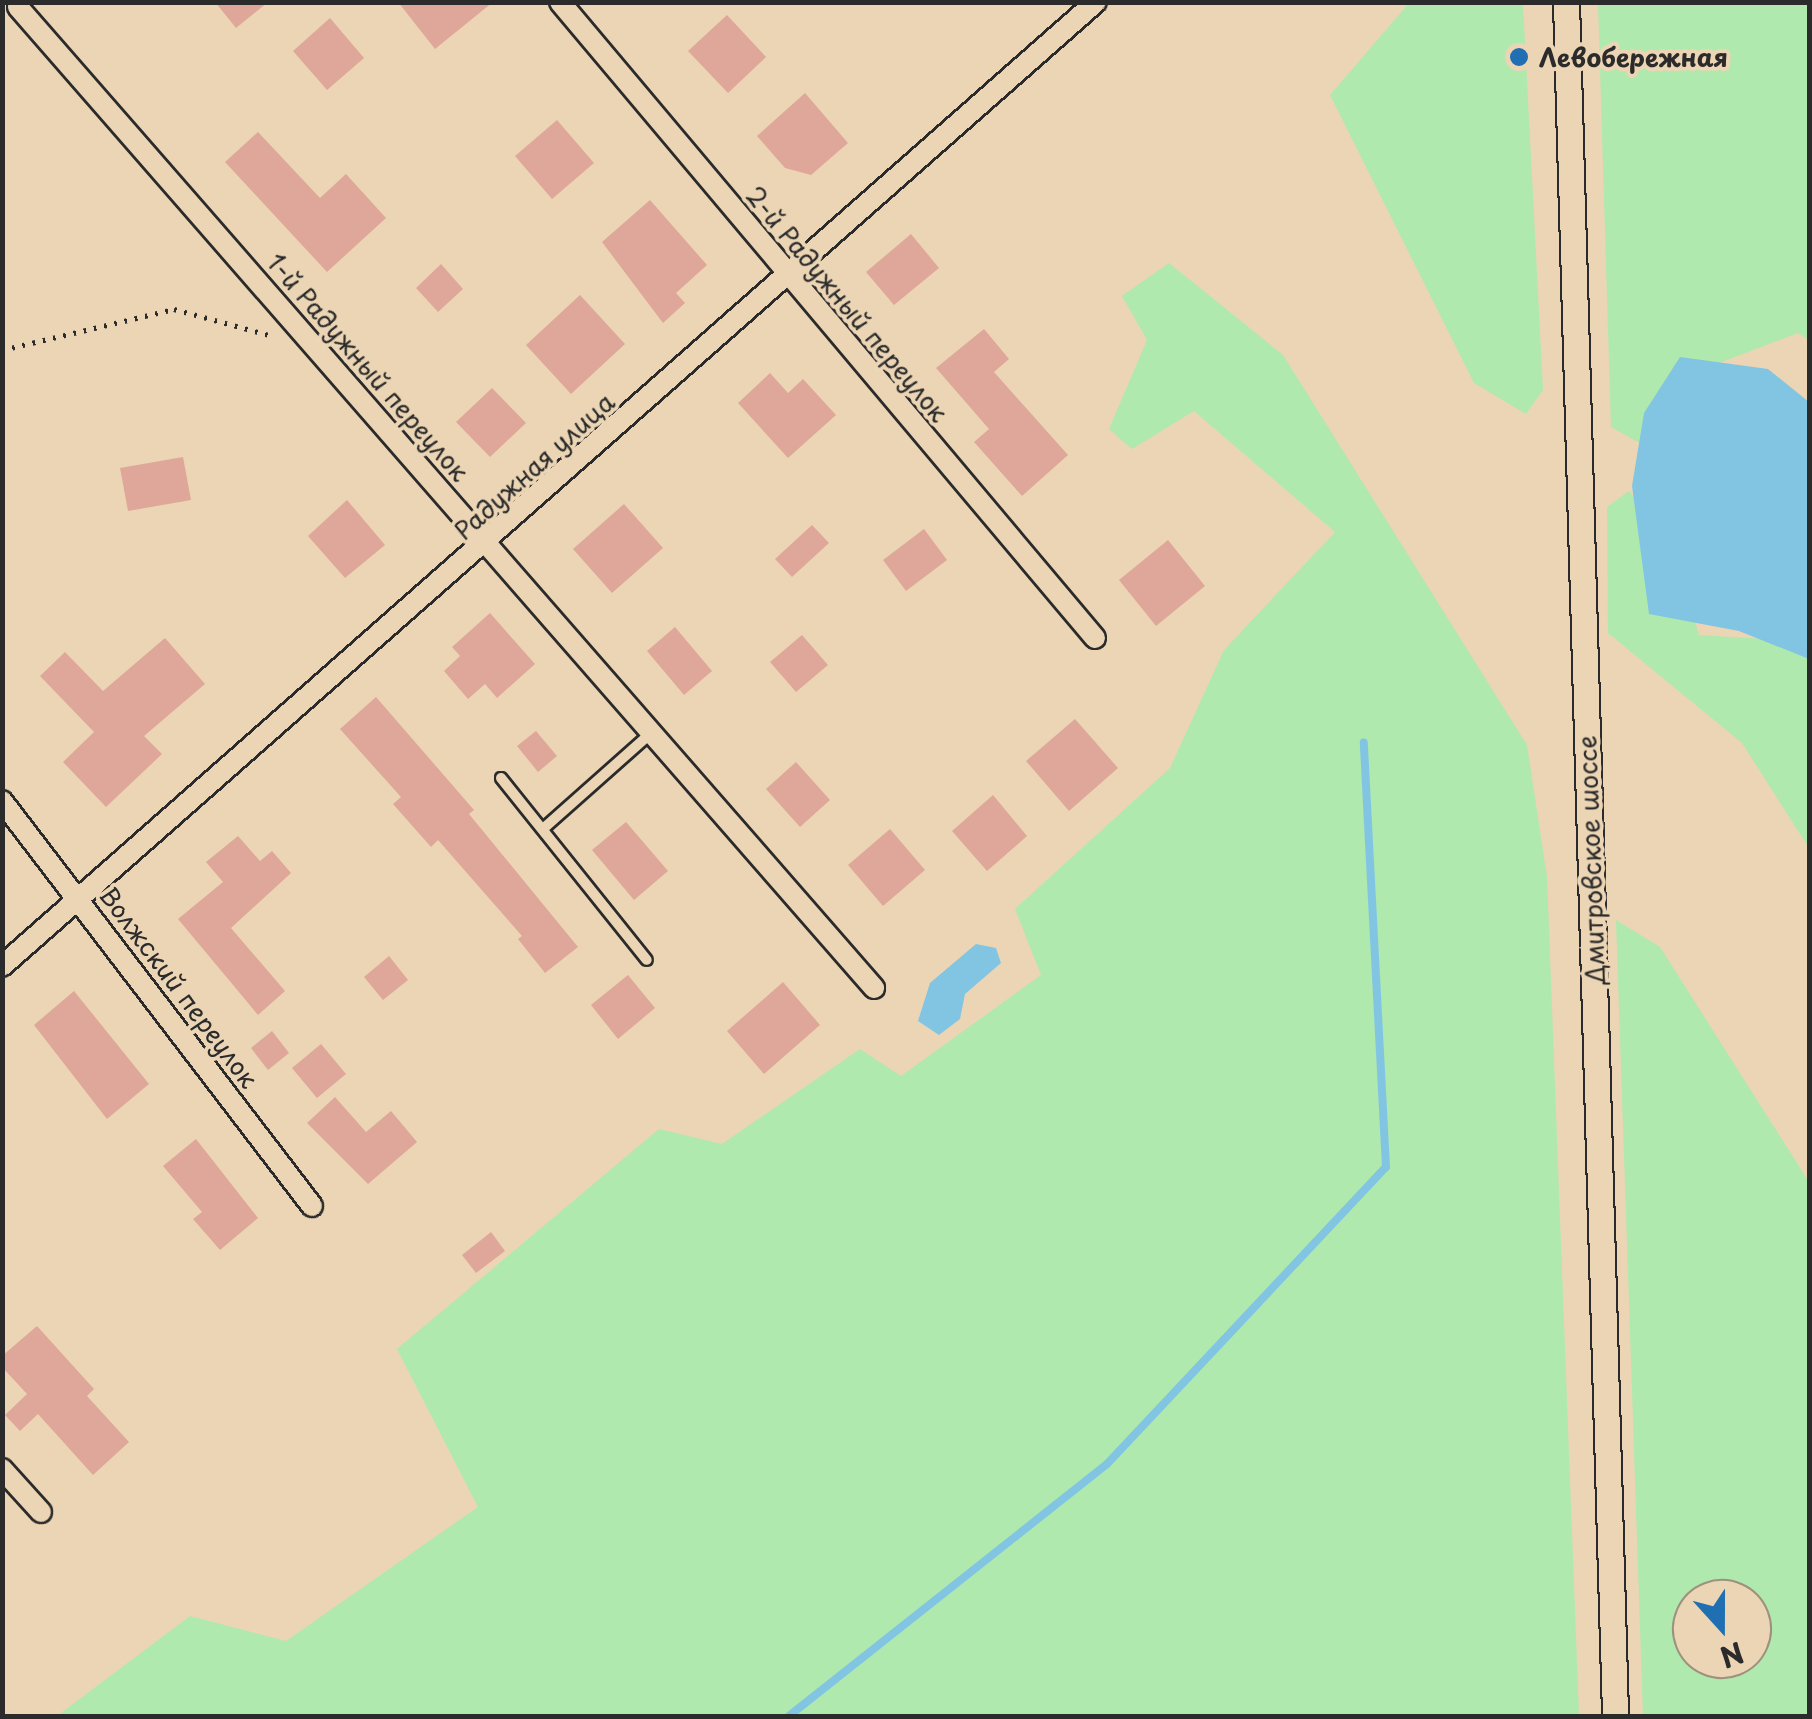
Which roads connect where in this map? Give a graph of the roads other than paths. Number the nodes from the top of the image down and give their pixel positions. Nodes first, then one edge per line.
1 (560, 2) edge
2 (1096, 2) edge
3 (1566, 2) edge
4 (14, 9) edge
5 (788, 272) junction
6 (486, 543) junction
7 (1095, 638) dead end
8 (650, 734) junction
9 (501, 778) dead end
10 (2, 802) edge
11 (544, 828) junction
12 (80, 898) junction
13 (647, 960) dead end
14 (2, 966) edge
15 (874, 988) dead end
16 (312, 1206) dead end
17 (2, 1469) edge
18 (41, 1512) dead end
19 (1615, 1716) edge

1 - 5 street, 2-й Радужный переулок
2 - 5 street, Радужная улица
3 - 19 street, Дмитровское шоссе
4 - 6 street, 1-й Радужный переулок
5 - 6 street, Радужная улица
5 - 7 street, 2-й Радужный переулок
6 - 8 street, 1-й Радужный переулок
6 - 12 street, Радужная улица
8 - 11 lane
8 - 15 street, 1-й Радужный переулок
9 - 11 lane
10 - 12 street, Волжский переулок
11 - 13 lane
12 - 14 street, Радужная улица
12 - 16 street, Волжский переулок
17 - 18 street

